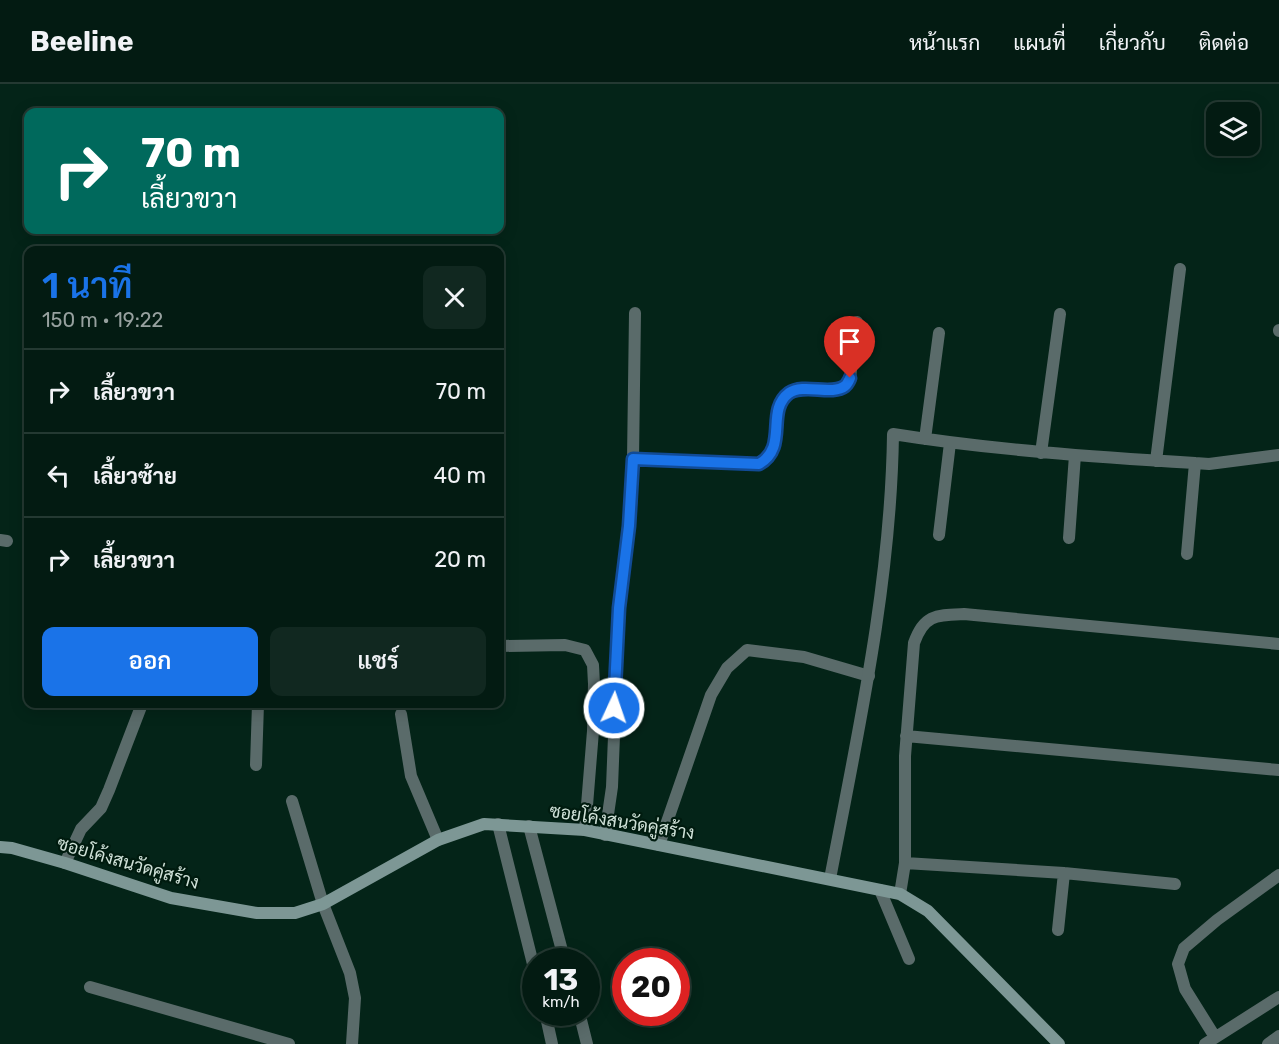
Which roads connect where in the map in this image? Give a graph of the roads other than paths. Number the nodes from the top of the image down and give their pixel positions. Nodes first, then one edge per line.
1 (1179, 269) dead end
2 (635, 314) dead end
3 (1060, 314) dead end
4 (857, 322) dead end
5 (939, 333) dead end
6 (925, 439) junction
7 (950, 443) junction
8 (1041, 453) junction
9 (1075, 455) junction
10 (1279, 455) edge
11 (633, 459) junction
12 (1156, 461) junction
13 (1195, 464) junction
14 (939, 535) dead end
15 (1069, 538) dead end
16 (1187, 554) dead end
17 (1279, 644) edge
18 (504, 646) edge
19 (869, 676) junction
20 (140, 708) edge
21 (258, 708) edge
22 (401, 714) dead end
23 (906, 736) junction
24 (256, 765) dead end
25 (1279, 770) edge
26 (292, 801) dead end
27 (498, 824) junction
28 (529, 826) junction
29 (585, 831) junction
30 (605, 835) junction
31 (438, 840) junction
32 (659, 844) junction
33 (0, 847) edge
34 (65, 863) junction
35 (905, 863) junction
36 (1064, 873) junction
37 (1279, 874) edge
38 (830, 879) junction
39 (1175, 884) dead end
40 (880, 890) junction
41 (900, 894) junction
42 (323, 904) junction
43 (1058, 930) dead end
44 (529, 948) edge
45 (561, 948) edge
46 (909, 959) dead end
47 (90, 987) dead end
48 (1279, 997) edge
49 (548, 1026) edge
50 (582, 1026) edge
51 (1279, 1036) edge
52 (1210, 1041) edge
53 (289, 1044) edge
54 (352, 1044) edge
55 (552, 1044) edge
56 (587, 1044) edge
57 (1059, 1044) edge
58 (1268, 1044) edge

1 - 12 street
2 - 11 street
3 - 8 street
4 - 11 street
5 - 6 street
6 - 7 street
6 - 19 street
7 - 8 street
7 - 14 street
8 - 9 street
9 - 12 street
9 - 15 street
10 - 13 street
11 - 30 street
12 - 13 street
13 - 16 street
17 - 23 street
18 - 29 street
19 - 32 street
19 - 38 street
20 - 34 street
21 - 24 street
22 - 31 street
23 - 25 street
23 - 35 street
26 - 42 street
27 - 28 street, ซอยโค้งสนวัดคู่สร้าง
27 - 31 street, ซอยโค้งสนวัดคู่สร้าง
27 - 44 street
28 - 29 street, ซอยโค้งสนวัดคู่สร้าง
28 - 45 street
29 - 30 street, ซอยโค้งสนวัดคู่สร้าง
30 - 32 street, ซอยโค้งสนวัดคู่สร้าง
31 - 42 street, ซอยโค้งสนวัดคู่สร้าง
32 - 38 street, ซอยโค้งสนวัดคู่สร้าง
33 - 34 street, ซอยโค้งสนวัดคู่สร้าง
34 - 42 street, ซอยโค้งสนวัดคู่สร้าง
35 - 36 street
35 - 41 street
36 - 39 street
36 - 43 street
37 - 52 street
38 - 40 street, ซอยโค้งสนวัดคู่สร้าง
40 - 41 street, ซอยโค้งสนวัดคู่สร้าง
40 - 46 street
41 - 57 street, ซอยโค้งสนวัดคู่สร้าง
42 - 54 street
47 - 53 street
48 - 52 street
49 - 55 street
50 - 56 street
51 - 58 street

